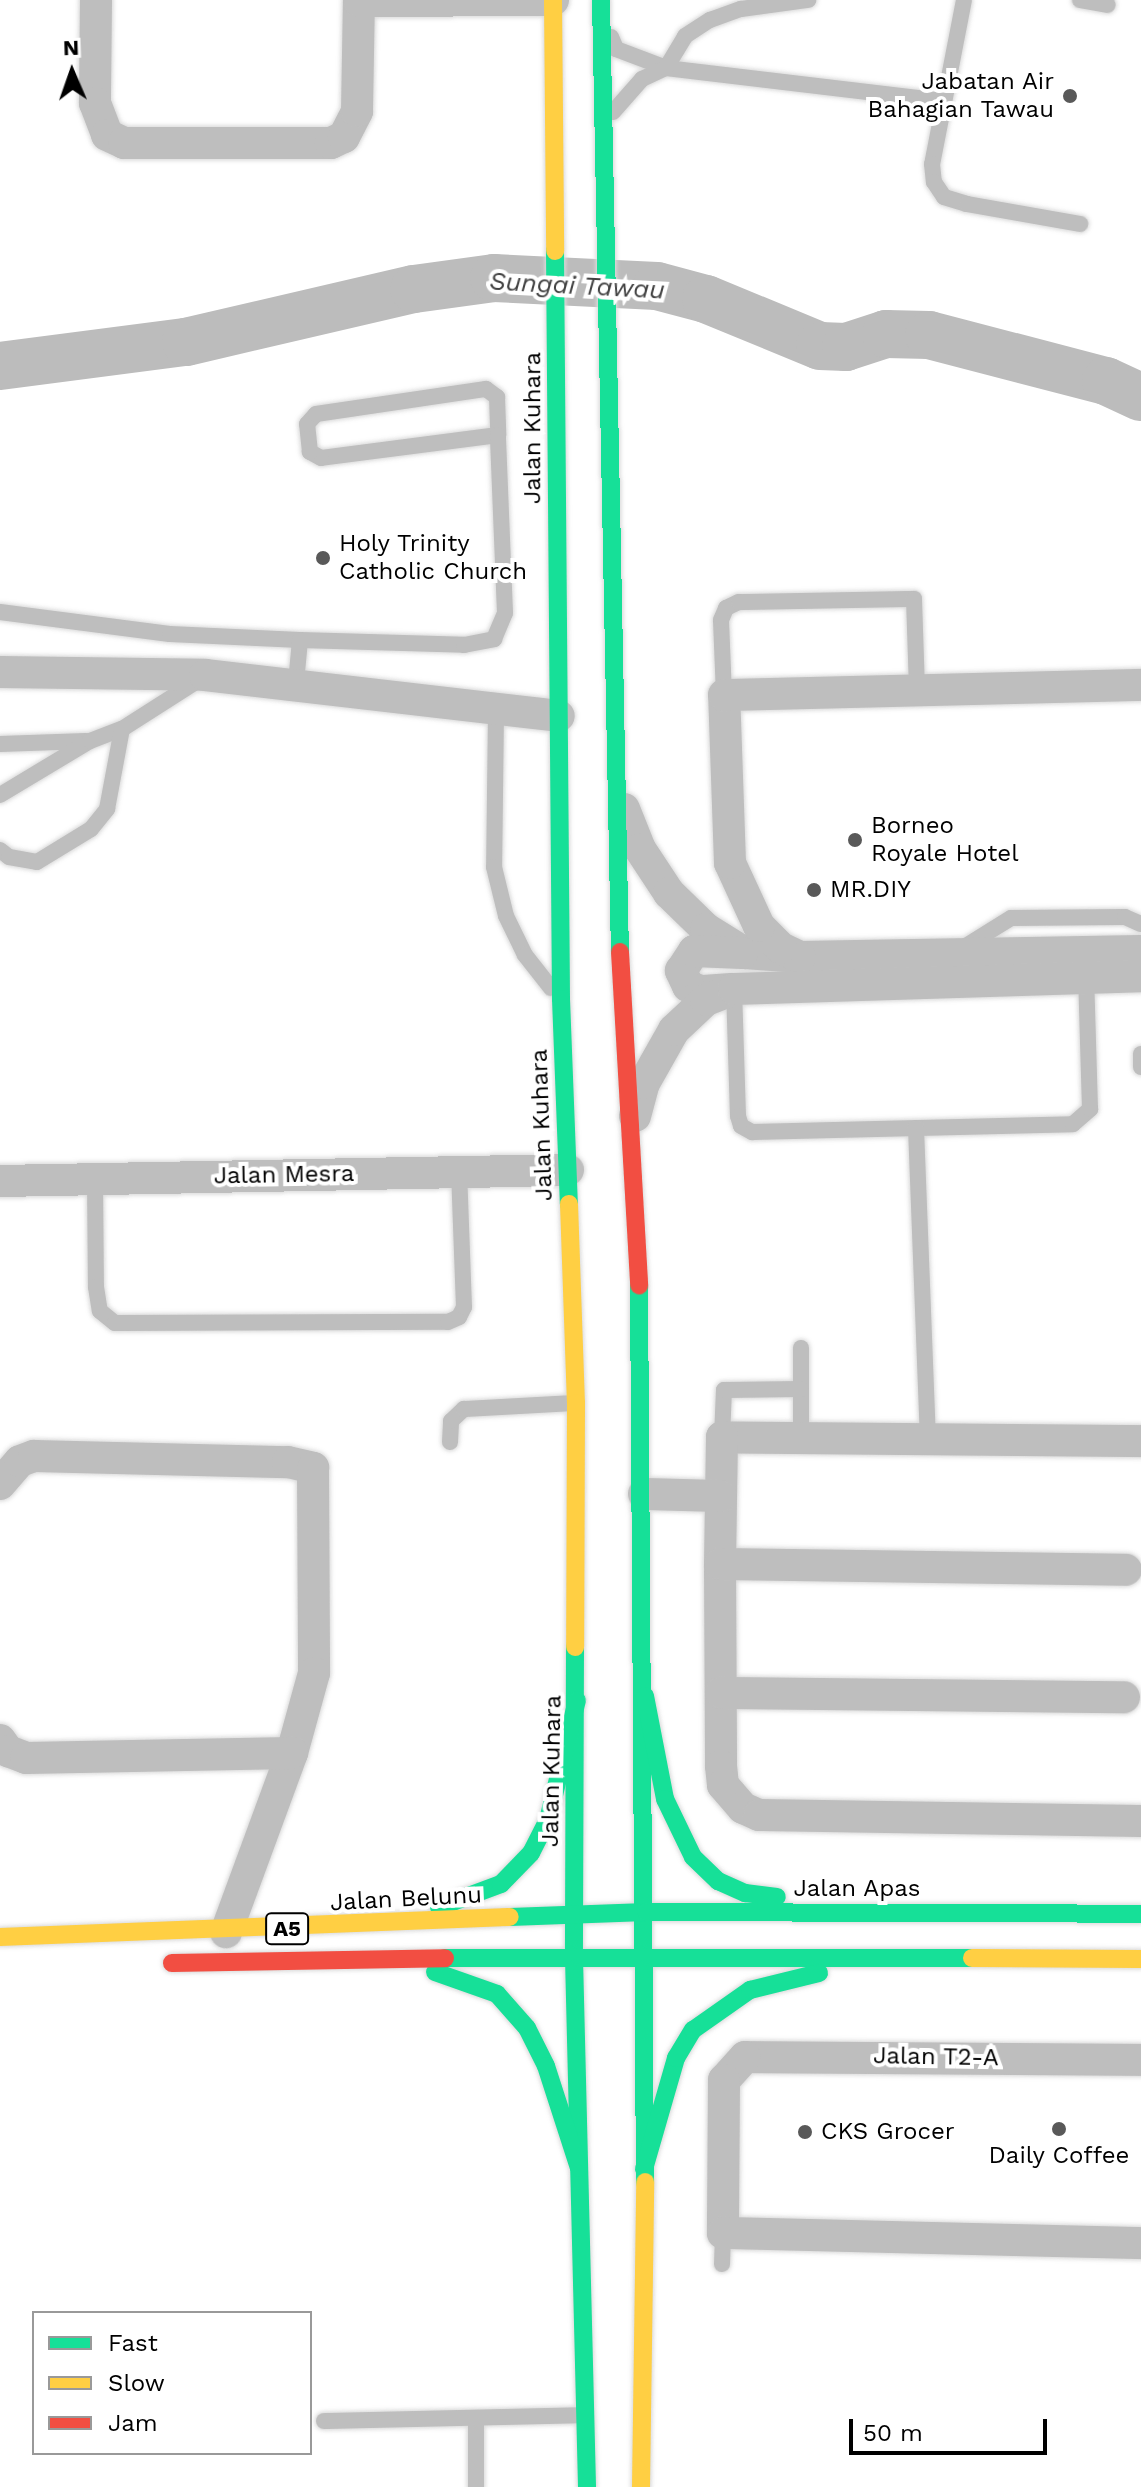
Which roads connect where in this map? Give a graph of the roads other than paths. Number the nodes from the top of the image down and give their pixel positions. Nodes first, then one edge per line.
1 (96, 0) edge
2 (359, 0) edge
3 (553, 0) edge
4 (808, 0) edge
5 (964, 0) edge
6 (1080, 0) edge
7 (1108, 5) dead end
8 (601, 7) edge
9 (666, 68) junction
10 (943, 101) junction
11 (603, 138) junction
12 (1080, 224) dead end
13 (498, 435) junction
14 (611, 440) junction
15 (590, 538) dead end
16 (0, 612) edge
17 (300, 640) junction
18 (0, 672) edge
19 (205, 675) junction
20 (296, 683) junction
21 (1141, 685) edge
22 (917, 691) junction
23 (724, 695) junction
24 (568, 706) junction
25 (496, 712) junction
26 (122, 729) junction
27 (90, 741) junction
28 (0, 744) edge
29 (617, 791) junction
30 (0, 795) edge
31 (0, 850) edge
32 (1141, 924) edge
33 (1141, 951) edge
34 (745, 953) junction
35 (953, 954) junction
36 (800, 957) junction
37 (1141, 976) edge
38 (1086, 978) junction
39 (734, 989) junction
40 (561, 999) junction
41 (1141, 1054) edge
42 (1141, 1067) edge
43 (916, 1128) junction
44 (630, 1136) junction
45 (568, 1170) junction
46 (459, 1172) junction
47 (95, 1179) junction
48 (0, 1181) edge
49 (801, 1348) dead end
50 (801, 1389) junction
51 (576, 1403) junction
52 (722, 1437) junction
53 (801, 1438) junction
54 (928, 1439) junction
55 (1141, 1441) edge
56 (450, 1442) dead end
57 (0, 1484) edge
58 (644, 1494) junction
59 (721, 1496) junction
60 (720, 1564) junction
61 (1126, 1570) dead end
62 (721, 1693) junction
63 (645, 1696) junction
64 (1124, 1697) dead end
65 (577, 1700) junction
66 (0, 1740) edge
67 (292, 1753) junction
68 (1141, 1821) edge
69 (646, 1912) junction
70 (897, 1913) junction
71 (1141, 1914) edge
72 (574, 1915) junction
73 (371, 1924) junction
74 (226, 1932) junction
75 (0, 1937) edge
76 (646, 1955) junction
77 (896, 1957) junction
78 (574, 1958) junction
79 (1141, 1959) edge
80 (372, 1962) junction
81 (158, 1963) dead end
82 (1141, 2060) edge
83 (579, 2168) junction
84 (644, 2169) junction
85 (1141, 2243) edge
86 (584, 2415) junction
87 (476, 2419) junction
88 (324, 2421) dead end
89 (476, 2487) edge
90 (587, 2487) edge
91 (641, 2487) edge

1 - 2 street
2 - 3 street
3 - 24 main road, Jalan Kuhara
4 - 9 lane
5 - 10 lane
6 - 7 lane
8 - 9 lane
8 - 11 main road
9 - 10 lane
9 - 11 lane
10 - 12 lane
11 - 14 main road
13 - 13 lane
13 - 17 lane
14 - 15 main road
14 - 29 main road
16 - 17 lane
17 - 20 lane
18 - 19 street
19 - 20 street
19 - 26 lane
20 - 25 street
21 - 22 street
22 - 23 street
22 - 23 lane
23 - 36 street
24 - 25 street
24 - 40 main road, Jalan Kuhara
25 - 40 lane
26 - 27 lane
26 - 31 lane
27 - 28 lane
27 - 30 lane
29 - 34 street
29 - 44 main road
32 - 35 lane
33 - 35 street
34 - 36 street
34 - 39 street
35 - 36 street
37 - 38 street
38 - 39 street
38 - 43 lane
39 - 43 lane
39 - 44 street
40 - 45 main road, Jalan Kuhara
41 - 42 lane
43 - 54 lane
44 - 58 main road
45 - 46 street, Jalan Mesra
45 - 51 main road, Jalan Kuhara
46 - 47 street, Jalan Mesra
46 - 47 lane
47 - 48 street, Jalan Mesra
49 - 50 lane
50 - 52 lane
50 - 53 lane
51 - 56 lane
51 - 65 main road, Jalan Kuhara
52 - 53 street
52 - 59 street
53 - 54 street
54 - 55 street
57 - 67 street
58 - 59 street
58 - 63 main road
59 - 60 street
60 - 61 street
60 - 62 street
62 - 64 street
62 - 68 street
63 - 69 main road
63 - 70 main road
65 - 72 main road, Jalan Kuhara
65 - 73 main road
66 - 67 street
67 - 74 street
69 - 70 main road, Jalan Apas / A5
69 - 72 main road, Jalan Apas / A5
69 - 76 main road
70 - 71 main road, Jalan Apas / A5
72 - 73 main road, Jalan Belunu / A5
72 - 78 main road, Jalan Kuhara
73 - 74 main road, Jalan Belunu / A5
74 - 75 main road, Jalan Belunu / A5
76 - 77 main road, A5
76 - 78 main road, A5
76 - 84 main road
77 - 79 main road, A5
77 - 84 main road
78 - 80 main road, A5
78 - 83 main road
80 - 81 main road, A5
80 - 83 main road
82 - 85 street, Jalan T2-A
83 - 86 main road
84 - 91 main road
86 - 87 lane
86 - 90 main road
87 - 88 lane
87 - 89 lane

